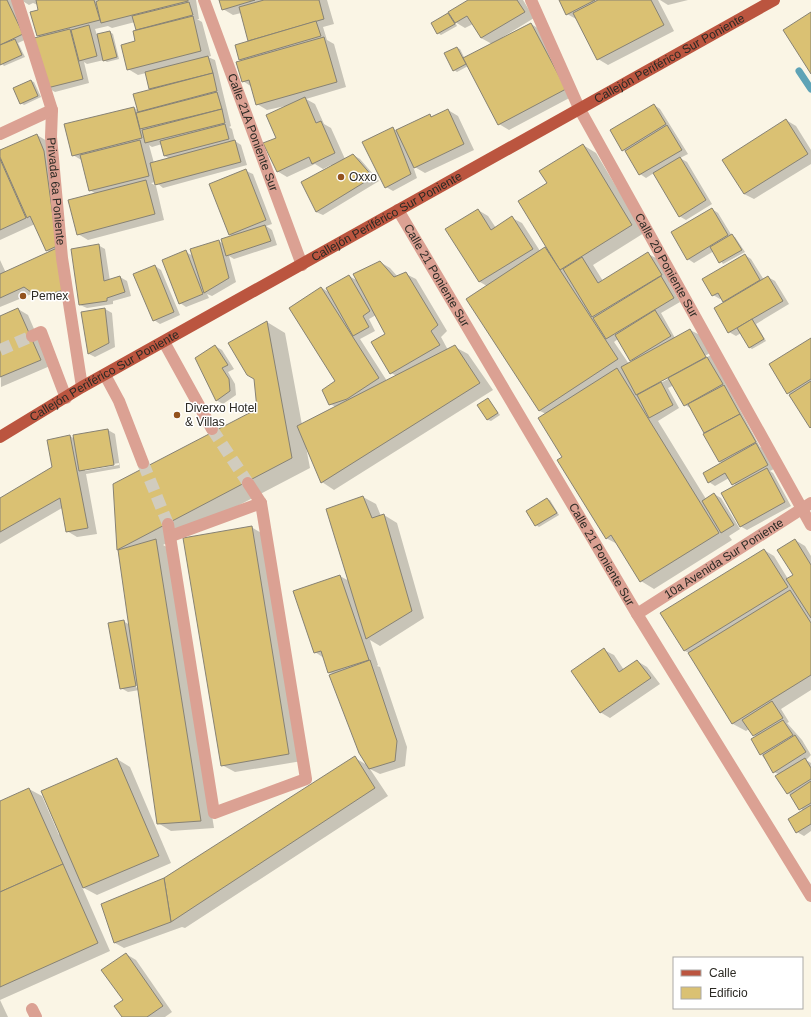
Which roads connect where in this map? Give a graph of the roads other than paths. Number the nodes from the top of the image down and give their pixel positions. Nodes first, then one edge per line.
1 (17, 0) edge
2 (204, 0) edge
3 (531, 0) edge
4 (774, 0) edge
5 (579, 108) junction
6 (52, 110) junction
7 (0, 134) edge
8 (398, 210) junction
9 (302, 265) junction
10 (32, 336) dead end
11 (164, 342) junction
12 (105, 375) junction
13 (82, 387) junction
14 (66, 398) junction
15 (212, 429) tunnel mouth
16 (0, 436) edge
17 (143, 463) tunnel mouth
18 (248, 483) tunnel mouth
19 (261, 503) junction
20 (807, 506) edge
21 (811, 525) edge
22 (637, 614) junction
23 (811, 896) edge

1 - 6 street, Privada 6a Poniente
2 - 9 street, Calle 21A Poniente Sur
3 - 5 street, Calle 20 Poniente Sur
4 - 5 main road, Callejón Periférico Sur Poniente
5 - 8 main road, Callejón Periférico Sur Poniente
5 - 20 street, Calle 20 Poniente Sur
6 - 7 street
6 - 13 street, Privada 6a Poniente
8 - 9 main road, Callejón Periférico Sur Poniente
8 - 22 street, Calle 21 Poniente Sur
9 - 11 main road, Callejón Periférico Sur Poniente
10 - 14 street
11 - 12 main road, Callejón Periférico Sur Poniente
11 - 15 street
12 - 13 main road, Callejón Periférico Sur Poniente
12 - 17 street
13 - 14 main road, Callejón Periférico Sur Poniente
14 - 16 main road, Callejón Periférico Sur Poniente
18 - 19 street
19 - 19 street
20 - 21 street, Calle 20 Poniente Sur
20 - 22 street, 10a Avenida Sur Poniente
22 - 23 street, Calle 21 Poniente Sur

